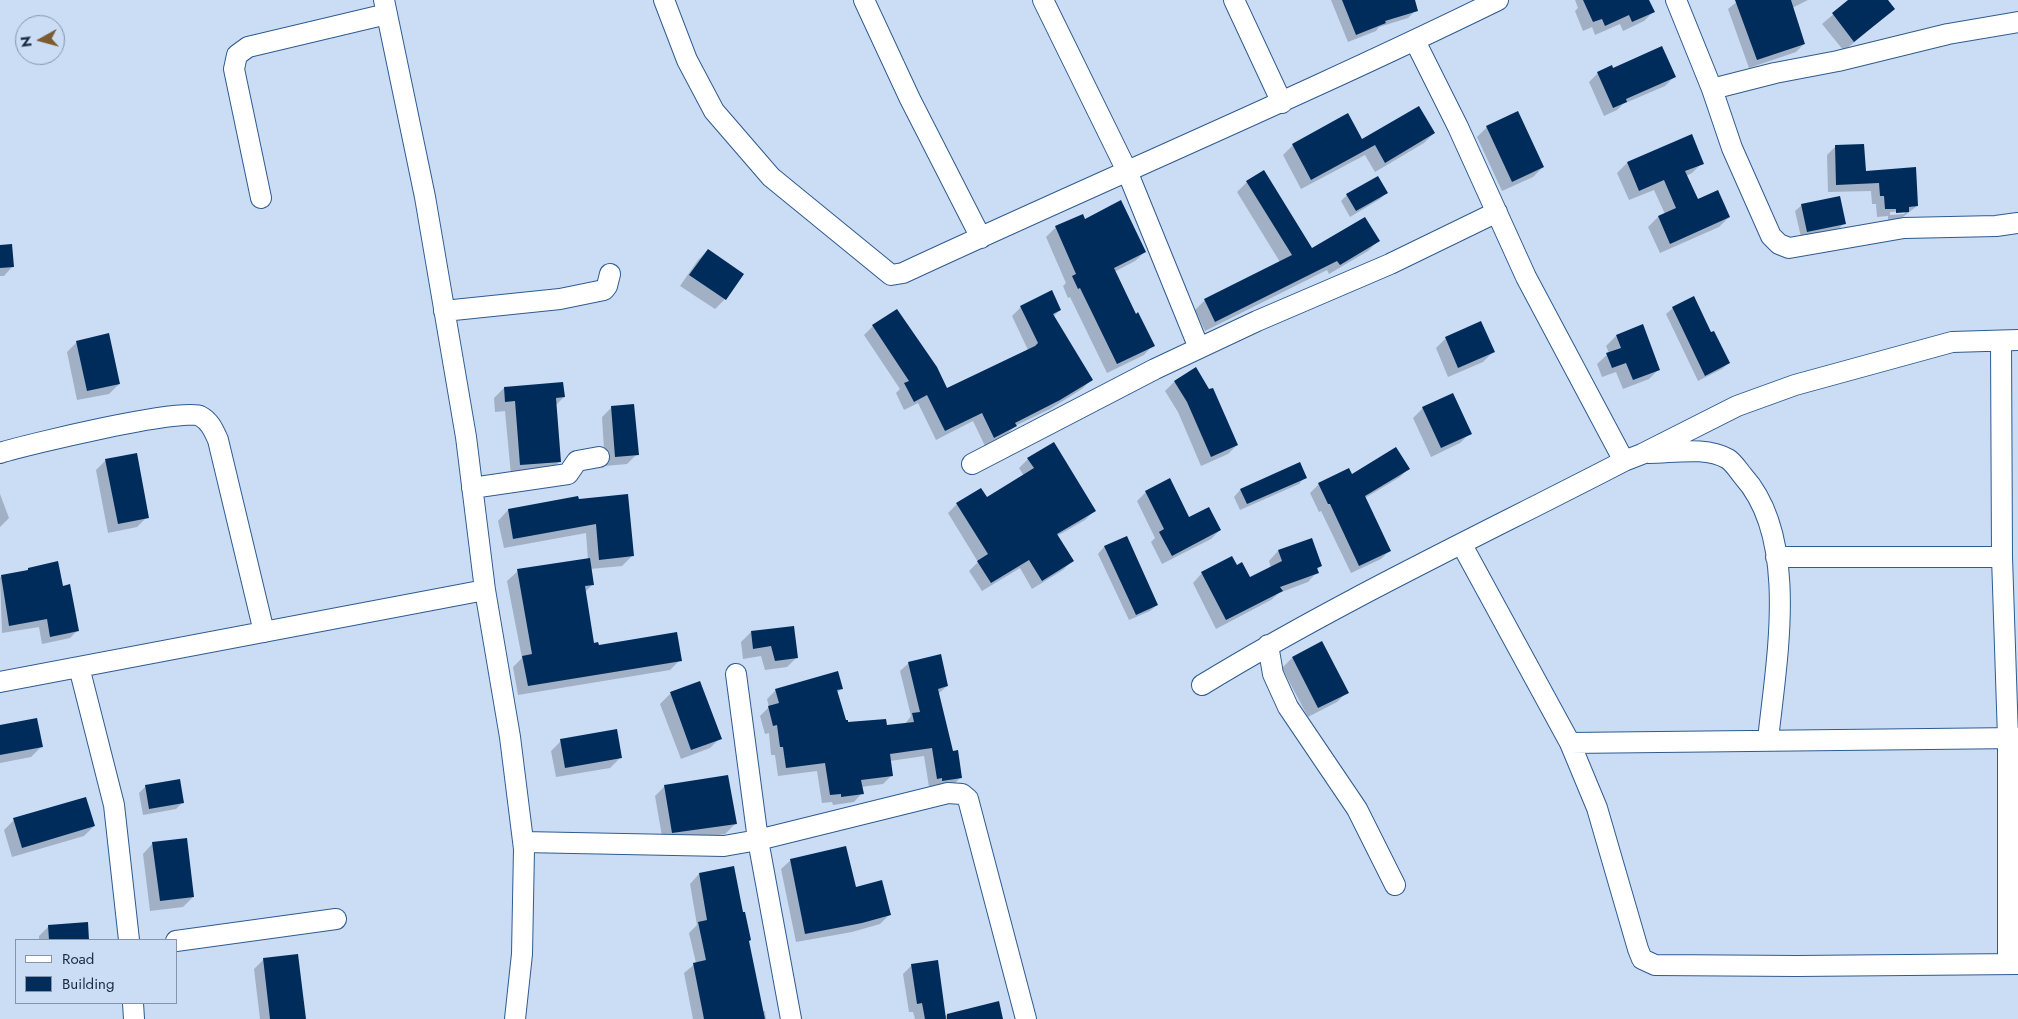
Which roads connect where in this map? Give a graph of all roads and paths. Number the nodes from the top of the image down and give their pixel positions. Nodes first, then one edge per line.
1 (664, 0) edge
2 (864, 0) edge
3 (1043, 0) edge
4 (1234, 0) edge
5 (1498, 0) edge
6 (1676, 0) edge
7 (385, 7) edge
8 (2018, 22) edge
9 (1415, 41) junction
10 (1712, 89) junction
11 (1282, 103) junction
12 (1127, 171) junction
13 (261, 198) dead end
14 (1497, 212) junction
15 (2018, 223) edge
16 (980, 238) junction
17 (610, 274) dead end
18 (444, 311) junction
19 (2010, 340) edge
20 (1199, 348) junction
21 (0, 453) edge
22 (599, 457) dead end
23 (1633, 457) junction
24 (972, 464) dead end
25 (472, 488) junction
26 (1462, 544) junction
27 (1776, 557) junction
28 (2002, 557) junction
29 (485, 590) junction
30 (264, 632) junction
31 (1268, 645) junction
32 (79, 667) junction
33 (736, 674) dead end
34 (0, 682) edge
35 (1202, 685) dead end
36 (2013, 738) edge
37 (1768, 740) junction
38 (1570, 743) junction
39 (758, 840) junction
40 (523, 842) junction
41 (1395, 885) dead end
42 (336, 919) dead end
43 (129, 939) edge
44 (178, 942) edge
45 (2013, 964) edge
46 (133, 1004) edge
47 (134, 1019) edge
48 (515, 1019) edge
49 (791, 1019) edge
50 (1026, 1019) edge

1 - 16 street
2 - 16 street
3 - 12 street
4 - 11 street
5 - 9 street
6 - 10 street
7 - 13 street
7 - 18 street
8 - 10 street
9 - 11 street
9 - 14 street
10 - 15 street
11 - 12 street
12 - 16 street
12 - 20 street
14 - 20 street
14 - 23 street
17 - 18 street
18 - 25 street
19 - 23 street
19 - 28 street
20 - 24 street
21 - 30 street
22 - 25 street
23 - 26 street
23 - 27 street
25 - 29 street
26 - 31 street
26 - 38 street
27 - 28 street
27 - 37 street
28 - 36 street
29 - 30 street
29 - 40 street
30 - 32 street
31 - 35 street
31 - 41 street
32 - 34 street
32 - 43 street
33 - 39 street
36 - 37 street
36 - 45 street
37 - 38 street
38 - 45 street
39 - 40 street
39 - 49 street
39 - 50 street
40 - 48 street
42 - 44 street
46 - 47 street

